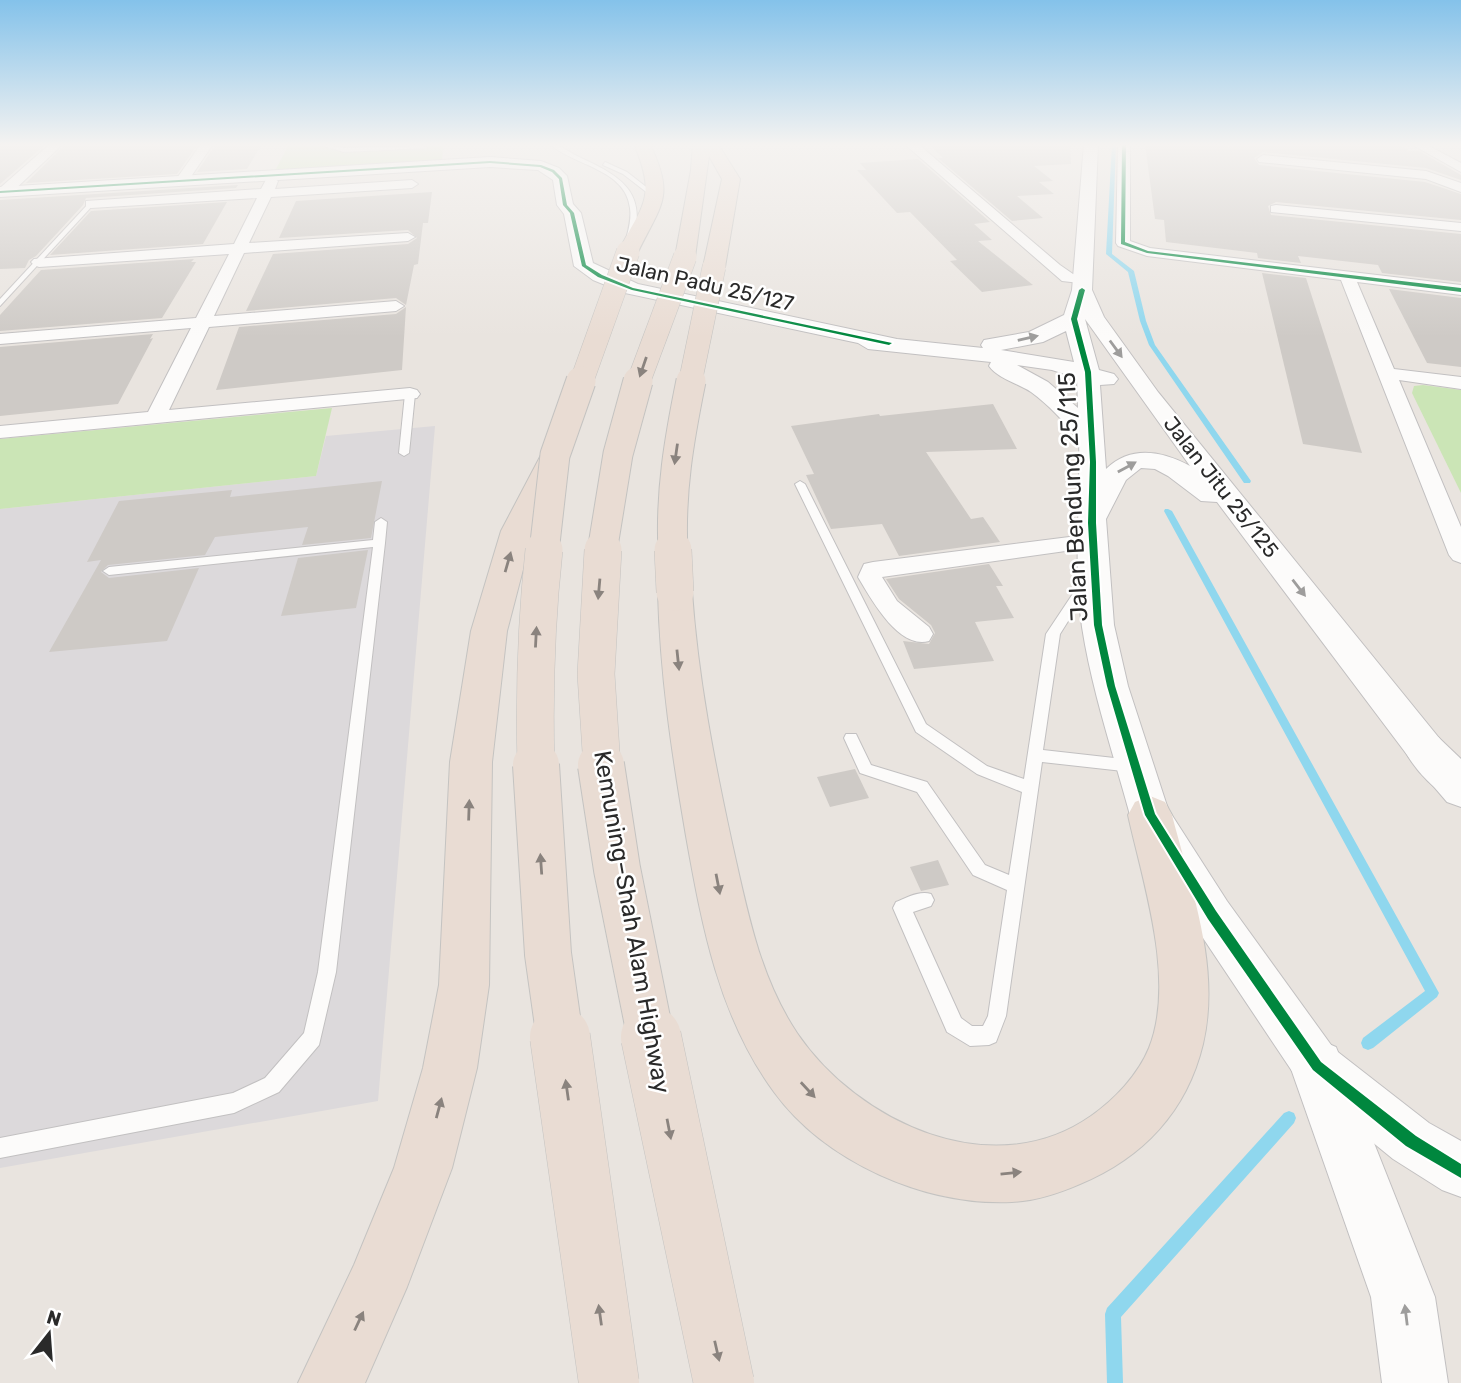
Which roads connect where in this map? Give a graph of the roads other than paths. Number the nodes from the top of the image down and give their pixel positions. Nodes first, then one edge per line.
1 (87, 209) edge
2 (258, 209) edge
3 (561, 209) edge
4 (568, 209) edge
5 (634, 209) edge
6 (650, 209) edge
7 (700, 209) edge
8 (720, 209) edge
9 (986, 209) edge
10 (1087, 209) edge
11 (1124, 209) edge
12 (1281, 209) edge
13 (1461, 227) edge
14 (408, 237) dead end
15 (558, 240) dead end
16 (239, 248) junction
17 (628, 252) junction
18 (38, 262) junction
19 (699, 262) junction
20 (1163, 270) dead end
21 (565, 274) dead end
22 (1082, 286) junction
23 (1299, 287) dead end
24 (1347, 287) junction
25 (1461, 290) edge
26 (0, 304) edge
27 (396, 306) dead end
28 (1461, 307) edge
29 (1074, 319) junction
30 (203, 322) junction
31 (0, 339) edge
32 (889, 343) junction
33 (936, 349) junction
34 (961, 352) junction
35 (1088, 373) junction
36 (1386, 373) junction
37 (1461, 383) edge
38 (410, 394) joint
39 (1150, 397) junction
40 (156, 417) junction
41 (0, 432) edge
42 (1091, 437) junction
43 (404, 453) dead end
44 (555, 455) junction
45 (800, 484) dead end
46 (381, 522) dead end
47 (1457, 533) edge
48 (379, 543) junction
49 (1093, 545) junction
50 (1271, 551) junction
51 (1461, 555) edge
52 (109, 571) dead end
53 (920, 634) dead end
54 (851, 738) dead end
55 (1424, 749) junction
56 (1035, 755) junction
57 (1134, 766) junction
58 (1461, 785) edge
59 (1030, 788) junction
60 (1461, 791) edge
61 (1461, 802) edge
62 (1150, 815) junction
63 (1016, 886) junction
64 (925, 901) dead end
65 (1317, 1066) junction
66 (0, 1147) edge
67 (1461, 1171) edge
68 (331, 1383) edge
69 (609, 1383) edge
70 (724, 1383) edge
71 (1415, 1383) edge

1 - 18 lane
2 - 16 street
3 - 15 street
4 - 32 street, Jalan Padu 25/127
5 - 17 lane
6 - 17 highway
7 - 19 highway
8 - 19 highway
9 - 22 street
10 - 22 street, Jalan Jitu 25/125
11 - 24 street
12 - 13 street
14 - 16 street
16 - 18 street
16 - 30 street
17 - 44 highway, bridge
18 - 26 lane
19 -> 62 highway, bridge
19 -> 70 highway, Kemuning–Shah Alam Highway, bridge
20 - 23 street
21 - 32 street, Jalan Padu 25/127
22 - 29 street, Jalan Bendung 25/115
22 -> 39 street, Jalan Jitu 25/125
24 - 25 street
24 - 28 street
24 - 36 street
27 - 30 street
33 -> 29 street
29 - 35 street, Jalan Bendung 25/115
30 - 31 street
30 - 40 street
32 - 33 street, Jalan Padu 25/127
33 - 34 street, Jalan Padu 25/127
34 - 35 street, Jalan Padu 25/127
34 - 42 street
35 - 39 street, Jalan Padu 25/127
35 - 42 street, Jalan Bendung 25/115
36 - 37 street
36 - 47 street
38 - 40 street
38 - 43 lane
39 - 50 street, Jalan Jitu 25/125
40 - 41 street
42 - 49 street, Jalan Bendung 25/115
68 -> 44 highway
69 -> 44 highway, bridge
45 - 59 lane
46 - 48 lane
47 - 51 street
48 - 52 lane
48 - 66 lane
49 -> 50 street
49 - 53 street
49 - 56 lane
49 - 57 street, Jalan Bendung 25/115
50 -> 55 street, Jalan Jitu 25/125
54 - 63 lane
55 - 58 main road
55 - 60 street, Jalan Jitu 25/125
55 - 61 street
56 - 57 lane
56 - 59 lane
57 - 62 street, Jalan Bendung 25/115
59 - 63 lane
62 - 65 street, Jalan Bendung 25/115
63 - 64 lane
65 - 67 street, Jalan Bendung 25/115
71 -> 65 main road

